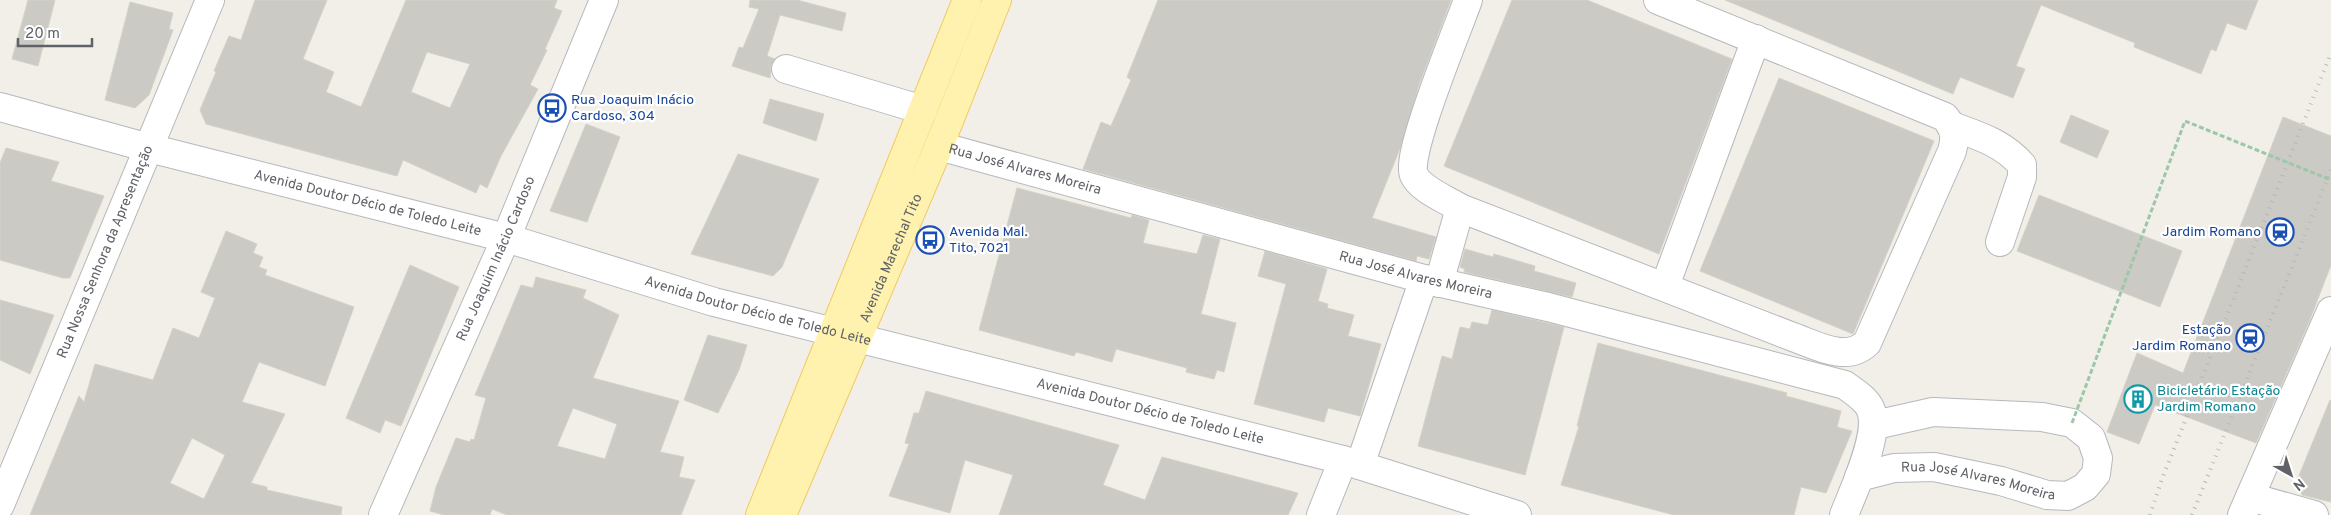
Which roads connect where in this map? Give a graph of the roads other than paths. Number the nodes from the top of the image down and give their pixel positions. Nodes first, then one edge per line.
1 (210, 0) edge
2 (604, 0) edge
3 (967, 0) edge
4 (997, 0) edge
5 (1468, 0) edge
6 (1658, 0) edge
7 (1756, 39) junction
8 (943, 60) junction
9 (786, 69) dead end
10 (970, 69) junction
11 (0, 107) edge
12 (923, 110) junction
13 (1952, 126) junction
14 (939, 146) junction
15 (149, 148) junction
16 (1460, 208) junction
17 (506, 238) junction
18 (2000, 242) dead end
19 (1432, 281) junction
20 (1665, 286) junction
21 (2328, 324) edge
22 (846, 335) junction
23 (1875, 425) junction
24 (1352, 462) junction
25 (1859, 478) junction
26 (0, 505) edge
27 (2246, 506) edge
28 (383, 515) edge
29 (760, 515) edge
30 (782, 515) edge
31 (1321, 515) edge
32 (1517, 515) edge
33 (1844, 515) edge
34 (2314, 515) edge

1 - 15 street, Rua Nossa Senhora da Apresentação
2 - 17 street, Rua Joaquim Inácio Cardoso
3 - 8 main road, Avenida Marechal Tito
4 - 10 main road, Avenida Marechal Tito
5 - 16 street
6 - 7 street
7 - 13 street
7 - 20 street
8 - 10 main road
8 - 12 main road, Avenida Marechal Tito
9 - 12 street
10 - 14 main road, Avenida Marechal Tito
11 - 15 street, Avenida Doutor Décio de Toledo Leite
12 - 22 main road, Avenida Marechal Tito
13 - 18 street
13 - 20 street
14 - 19 street, Rua José Alvares Moreira
14 - 22 main road, Avenida Marechal Tito
15 - 17 street, Avenida Doutor Décio de Toledo Leite
15 - 26 street, Rua Nossa Senhora da Apresentação
16 - 19 street
16 - 20 street
17 - 22 street, Avenida Doutor Décio de Toledo Leite
17 - 28 street, Rua Joaquim Inácio Cardoso
19 - 23 street, Rua José Alvares Moreira
19 - 24 street
21 - 27 street
22 - 24 street, Avenida Doutor Décio de Toledo Leite
22 - 29 main road, Avenida Marechal Tito
22 - 30 main road, Avenida Marechal Tito
23 - 25 street
23 - 25 street, Rua José Alvares Moreira
24 - 31 street
24 - 32 street, Avenida Doutor Décio de Toledo Leite
25 - 33 street
27 - 34 street

